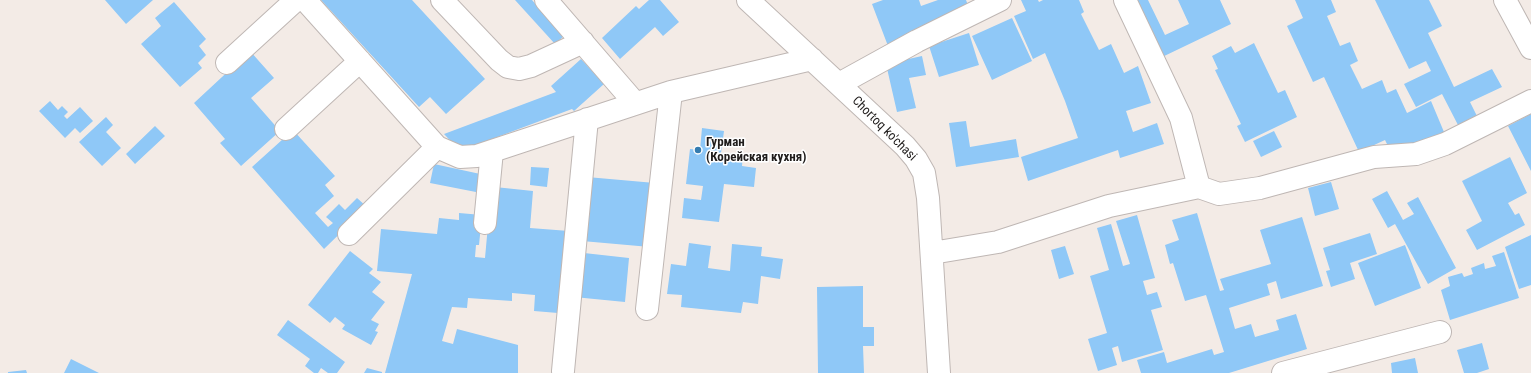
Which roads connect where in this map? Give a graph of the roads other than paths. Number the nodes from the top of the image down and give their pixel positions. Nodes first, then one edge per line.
1 (296, 0) edge
2 (305, 0) edge
3 (442, 0) edge
4 (546, 0) edge
5 (748, 0) edge
6 (1000, 0) edge
7 (1125, 0) edge
8 (1505, 0) edge
9 (582, 42) junction
10 (1531, 48) edge
11 (812, 59) junction
12 (360, 61) junction
13 (227, 63) dead end
14 (839, 84) junction
15 (671, 92) junction
16 (1531, 101) edge
17 (635, 103) junction
18 (587, 119) junction
19 (286, 129) dead end
20 (436, 147) junction
21 (492, 151) junction
22 (1199, 187) junction
23 (485, 223) dead end
24 (349, 234) dead end
25 (932, 253) junction
26 (647, 309) dead end
27 (1440, 332) dead end
28 (564, 371) dead end
29 (939, 373) edge
30 (1283, 373) edge

1 - 13 street
2 - 12 street
3 - 9 street
4 - 9 street
5 - 11 street, Chortoq ko'chasi
6 - 14 street
7 - 22 street
8 - 10 street
9 - 17 street
11 - 14 street, Chortoq ko'chasi
11 - 15 street
12 - 19 street
12 - 20 street
14 - 25 street, Chortoq ko'chasi
15 - 17 street
15 - 26 street
16 - 22 street
17 - 18 street
18 - 21 street
18 - 28 street
20 - 21 street
20 - 24 street
21 - 23 street
22 - 25 street
25 - 29 street, Chortoq ko'chasi
27 - 30 street

